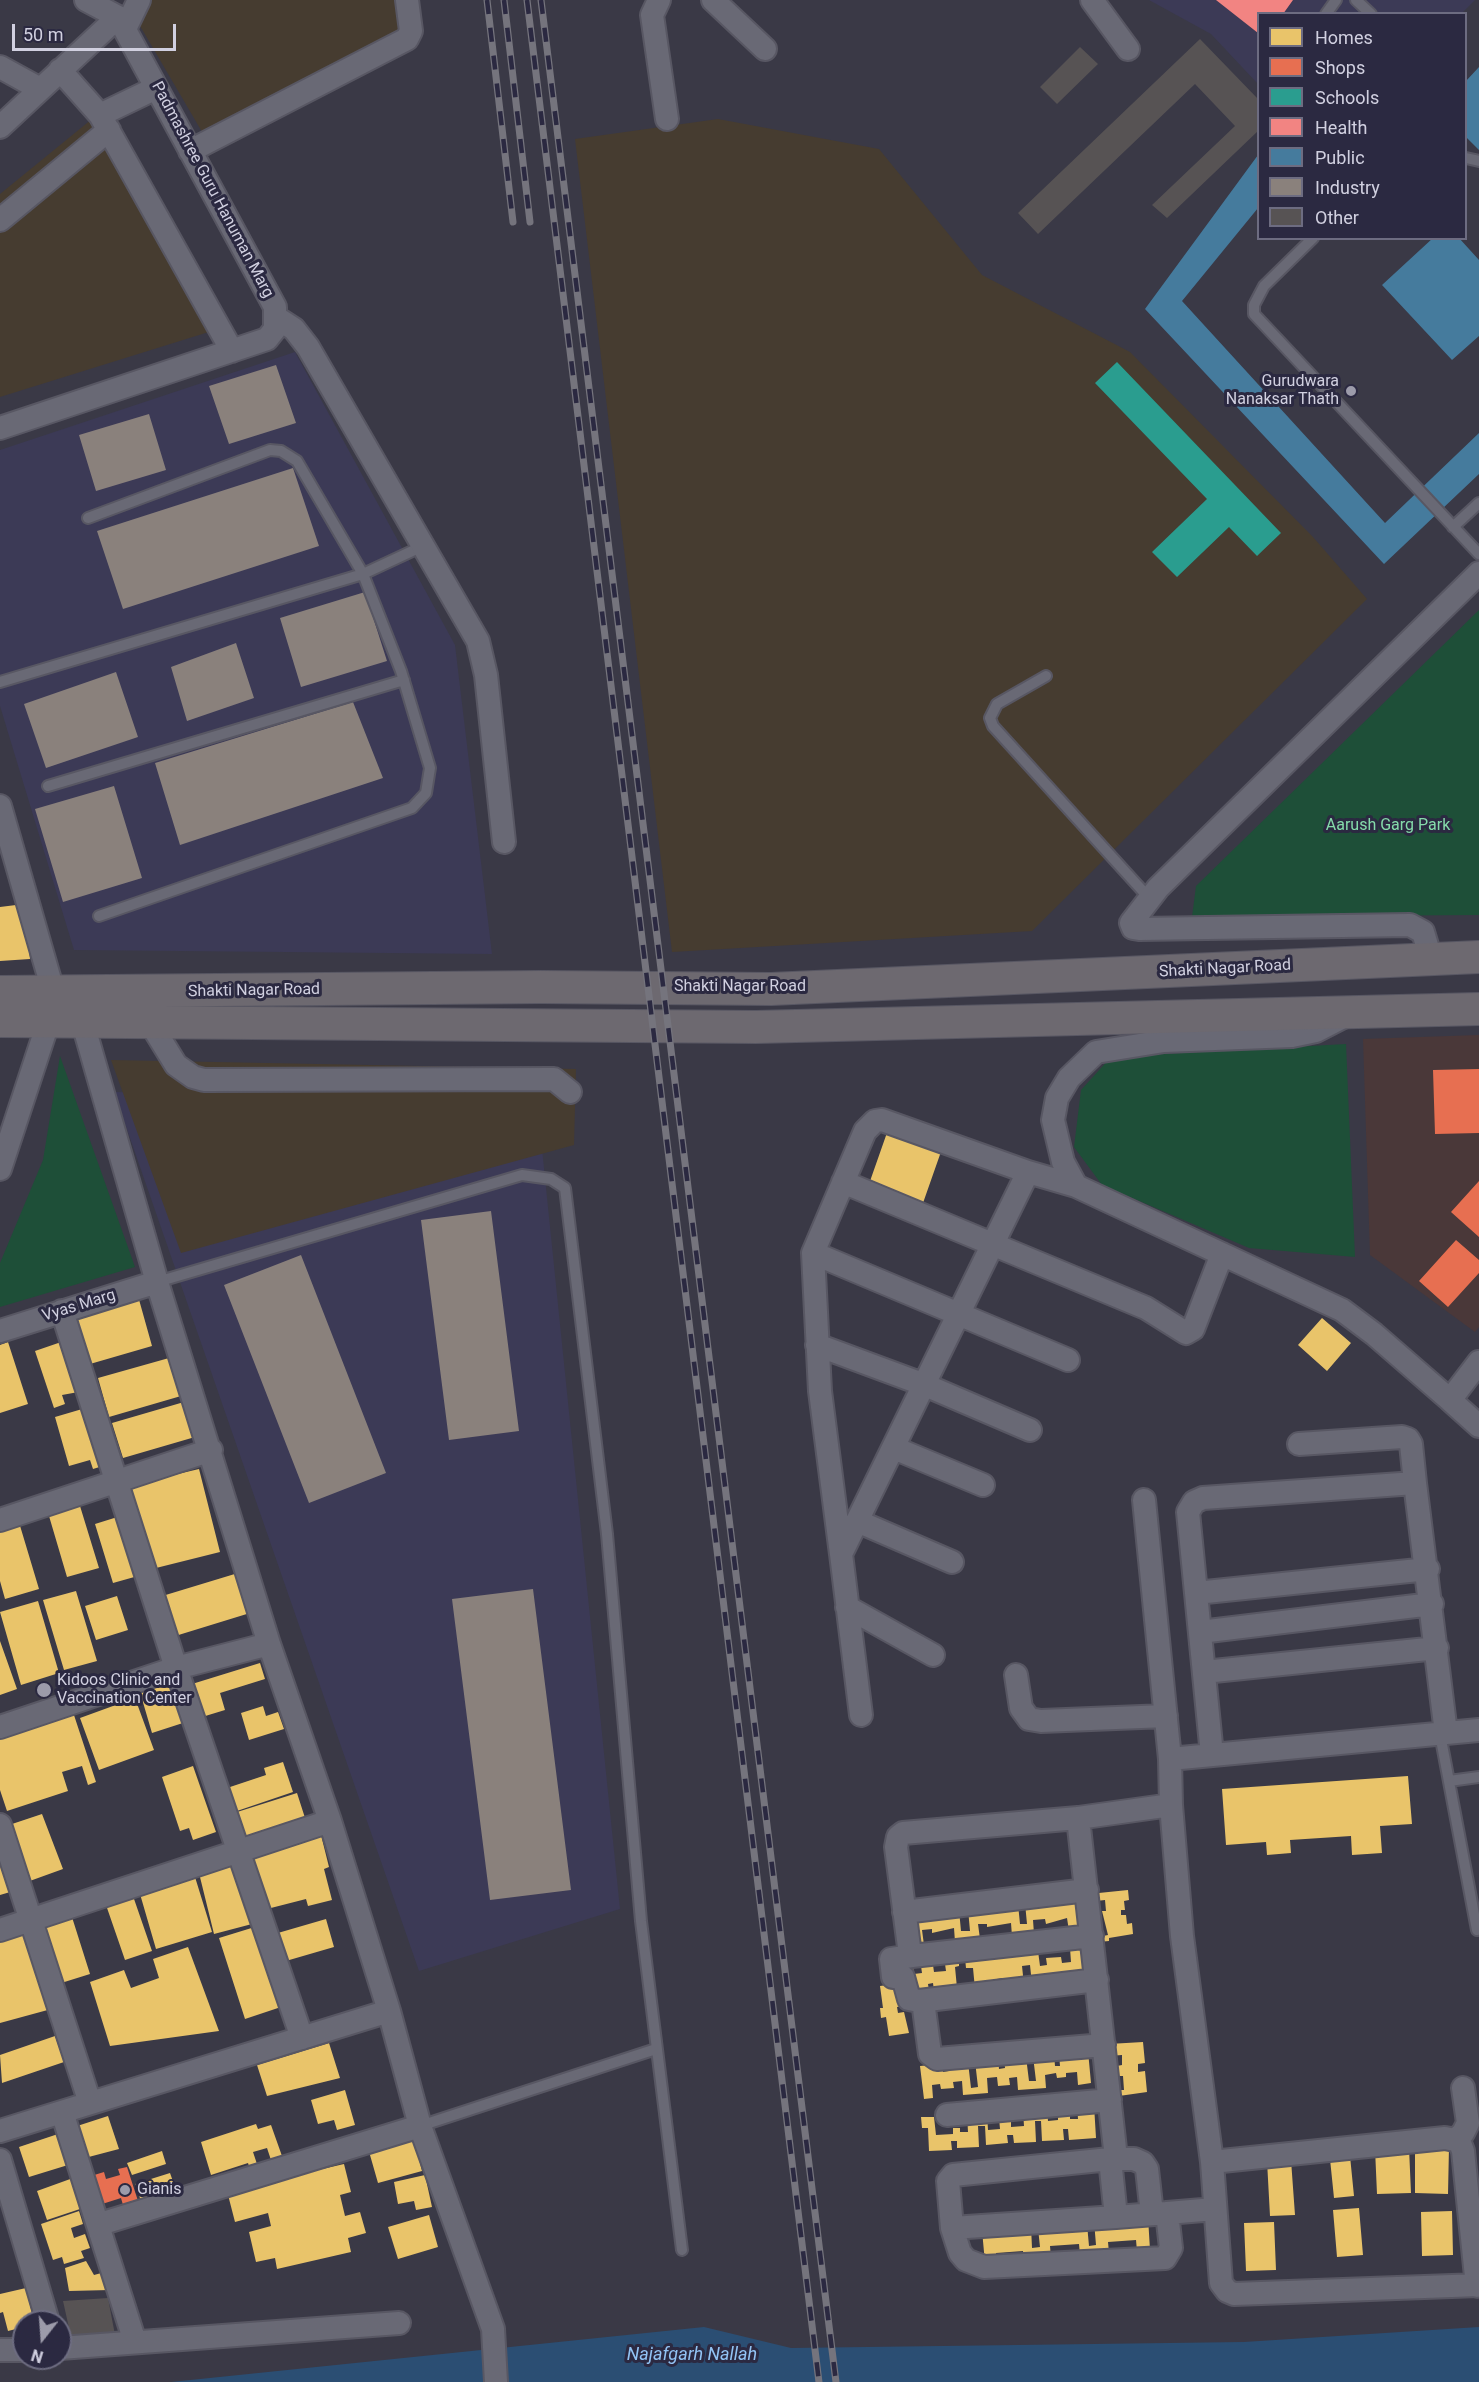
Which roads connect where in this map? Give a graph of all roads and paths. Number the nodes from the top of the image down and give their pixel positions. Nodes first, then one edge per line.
1 (86, 0) edge
2 (139, 0) edge
3 (407, 0) edge
4 (659, 0) edge
5 (713, 0) edge
6 (1092, 0) edge
7 (1356, 0) edge
8 (1369, 12) edge
9 (121, 23) junction
10 (765, 49) dead end
11 (1128, 49) dead end
12 (0, 67) edge
13 (60, 70) junction
14 (156, 88) junction
15 (40, 89) junction
16 (667, 119) dead end
17 (105, 123) junction
18 (0, 127) edge
19 (190, 151) junction
20 (0, 220) edge
21 (1311, 240) edge
22 (277, 318) junction
23 (232, 351) junction
24 (0, 428) edge
25 (1479, 503) edge
26 (88, 518) dead end
27 (1454, 527) junction
28 (423, 546) junction
29 (1479, 554) edge
30 (1479, 573) edge
31 (363, 574) junction
32 (1046, 676) dead end
33 (404, 680) junction
34 (0, 682) edge
35 (48, 786) dead end
36 (0, 806) edge
37 (504, 842) dead end
38 (1150, 899) junction
39 (99, 916) dead end
40 (1479, 957) edge
41 (1431, 959) junction
42 (0, 992) edge
43 (51, 1008) junction
44 (1479, 1009) edge
45 (1352, 1012) junction
46 (82, 1020) junction
47 (0, 1021) edge
48 (149, 1021) junction
49 (570, 1092) dead end
50 (0, 1169) edge
51 (1028, 1172) junction
52 (843, 1182) junction
53 (1076, 1186) junction
54 (993, 1245) junction
55 (813, 1253) junction
56 (1222, 1254) junction
57 (157, 1282) junction
58 (62, 1311) junction
59 (960, 1315) junction
60 (0, 1331) edge
61 (818, 1345) junction
62 (1068, 1360) dead end
63 (1479, 1362) edge
64 (925, 1385) junction
65 (1450, 1400) junction
66 (1479, 1426) edge
67 (1030, 1430) dead end
68 (1299, 1444) dead end
69 (894, 1448) junction
70 (210, 1450) junction
71 (117, 1480) junction
72 (1415, 1483) junction
73 (983, 1485) dead end
74 (1144, 1500) dead end
75 (0, 1520) edge
76 (857, 1521) junction
77 (841, 1554) junction
78 (952, 1562) dead end
79 (1428, 1569) junction
80 (1196, 1593) junction
81 (1432, 1604) junction
82 (847, 1607) junction
83 (1200, 1632) junction
84 (269, 1644) junction
85 (1437, 1648) junction
86 (933, 1655) dead end
87 (176, 1668) junction
88 (1204, 1672) junction
89 (1016, 1675) dead end
90 (861, 1714) dead end
91 (1166, 1716) junction
92 (0, 1727) edge
93 (1479, 1730) edge
94 (1443, 1733) junction
95 (1212, 1755) junction
96 (1170, 1759) junction
97 (1479, 1777) edge
98 (1449, 1781) junction
99 (1171, 1805) junction
100 (1078, 1818) junction
101 (330, 1821) junction
102 (0, 1825) edge
103 (240, 1851) junction
104 (1087, 1890) junction
105 (904, 1912) junction
106 (31, 1920) junction
107 (1478, 1926) edge
108 (0, 1930) edge
109 (1092, 1936) junction
110 (912, 1956) junction
111 (1097, 1980) junction
112 (923, 2001) junction
113 (389, 2011) junction
114 (302, 2038) junction
115 (1104, 2045) junction
116 (656, 2049) junction
117 (1463, 2088) dead end
118 (1110, 2100) junction
119 (90, 2103) junction
120 (62, 2112) junction
121 (947, 2115) dead end
122 (420, 2126) junction
123 (0, 2131) edge
124 (1455, 2140) junction
125 (1113, 2158) junction
126 (0, 2160) edge
127 (1212, 2162) junction
128 (1215, 2209) junction
129 (1160, 2214) junction
130 (1116, 2217) junction
131 (100, 2224) junction
132 (952, 2228) junction
133 (682, 2250) dead end
134 (1478, 2285) edge
135 (44, 2310) edge
136 (399, 2323) dead end
137 (135, 2342) junction
138 (72, 2347) edge
139 (496, 2382) edge

1 - 9 street
2 - 9 street
3 - 19 street
4 - 16 street
5 - 10 street
6 - 11 street
7 - 8 lane
9 - 13 street
9 - 14 street, Padmashree Guru Hanuman Marg
12 - 15 street
13 - 15 street
13 - 17 street
14 - 17 street
14 - 19 street, Padmashree Guru Hanuman Marg
15 - 18 street
17 - 20 street
17 - 23 street
19 - 22 street, Padmashree Guru Hanuman Marg
21 - 27 lane
22 - 23 street, Padmashree Guru Hanuman Marg
22 - 28 street
23 - 24 street, Padmashree Guru Hanuman Marg
25 - 27 lane
26 - 31 lane
27 - 29 lane
28 - 31 lane
28 - 37 street
30 - 38 street
31 - 33 lane
31 - 34 lane
32 - 38 lane
33 - 35 lane
33 - 39 lane
36 - 43 street
38 - 41 street
40 - 41 street, Shakti Nagar Road
41 - 43 street, Shakti Nagar Road
42 - 43 street, Shakti Nagar Road
43 - 46 street, Shakti Nagar Road
43 - 47 street, Shakti Nagar Road
43 - 50 street
44 - 45 street, Shakti Nagar Road
45 - 48 street, Shakti Nagar Road
45 - 53 street
46 - 48 street, Shakti Nagar Road
46 - 57 street
48 - 49 street
51 - 52 street
51 - 53 street
51 - 54 street
52 - 54 street
52 - 55 street
53 - 56 street
54 - 56 street
54 - 59 street
55 - 59 street
55 - 61 street
56 - 65 street
57 - 58 street, Vyas Marg
57 - 70 street
57 - 116 lane
58 - 60 street, Vyas Marg
58 - 71 street
59 - 62 street
59 - 64 street
61 - 64 street
61 - 77 street
63 - 65 street
64 - 67 street
64 - 69 street
65 - 66 street
68 - 72 street
69 - 73 street
69 - 76 street
70 - 71 street
70 - 84 street
71 - 75 street
71 - 87 street
72 - 79 street
72 - 80 street
74 - 91 street
76 - 77 street
76 - 78 street
77 - 82 street
79 - 80 street
79 - 81 street
80 - 83 street
81 - 83 street
81 - 85 street
82 - 86 street
82 - 90 street
83 - 88 street
84 - 87 street
84 - 101 street
85 - 88 street
85 - 94 street
87 - 92 street
87 - 103 street
88 - 95 street
89 - 91 street
91 - 96 street
93 - 94 street
94 - 95 street
94 - 98 lane
95 - 96 street
96 - 99 street
97 - 98 lane
98 - 107 lane
99 - 100 street
99 - 127 street
100 - 104 street
100 - 105 street
101 - 103 street
101 - 113 street
102 - 106 street
103 - 106 street
103 - 114 street
104 - 105 street
104 - 109 street
105 - 110 street
106 - 108 street
106 - 119 street
109 - 110 street
109 - 111 street
110 - 112 street
111 - 112 street
111 - 115 street
112 - 115 street
113 - 114 street
113 - 122 street
114 - 119 street
115 - 118 street
116 - 122 lane
116 - 133 lane
117 - 124 street
118 - 121 street
118 - 125 street
119 - 120 street
120 - 123 street
120 - 131 street
122 - 131 street
122 - 139 street
124 - 127 street
124 - 134 street
125 - 129 street
125 - 130 street
125 - 132 street
126 - 135 street
127 - 128 street
128 - 129 street
128 - 134 street
129 - 130 street
129 - 132 street
130 - 132 street
131 - 137 street
136 - 137 street
137 - 138 street

